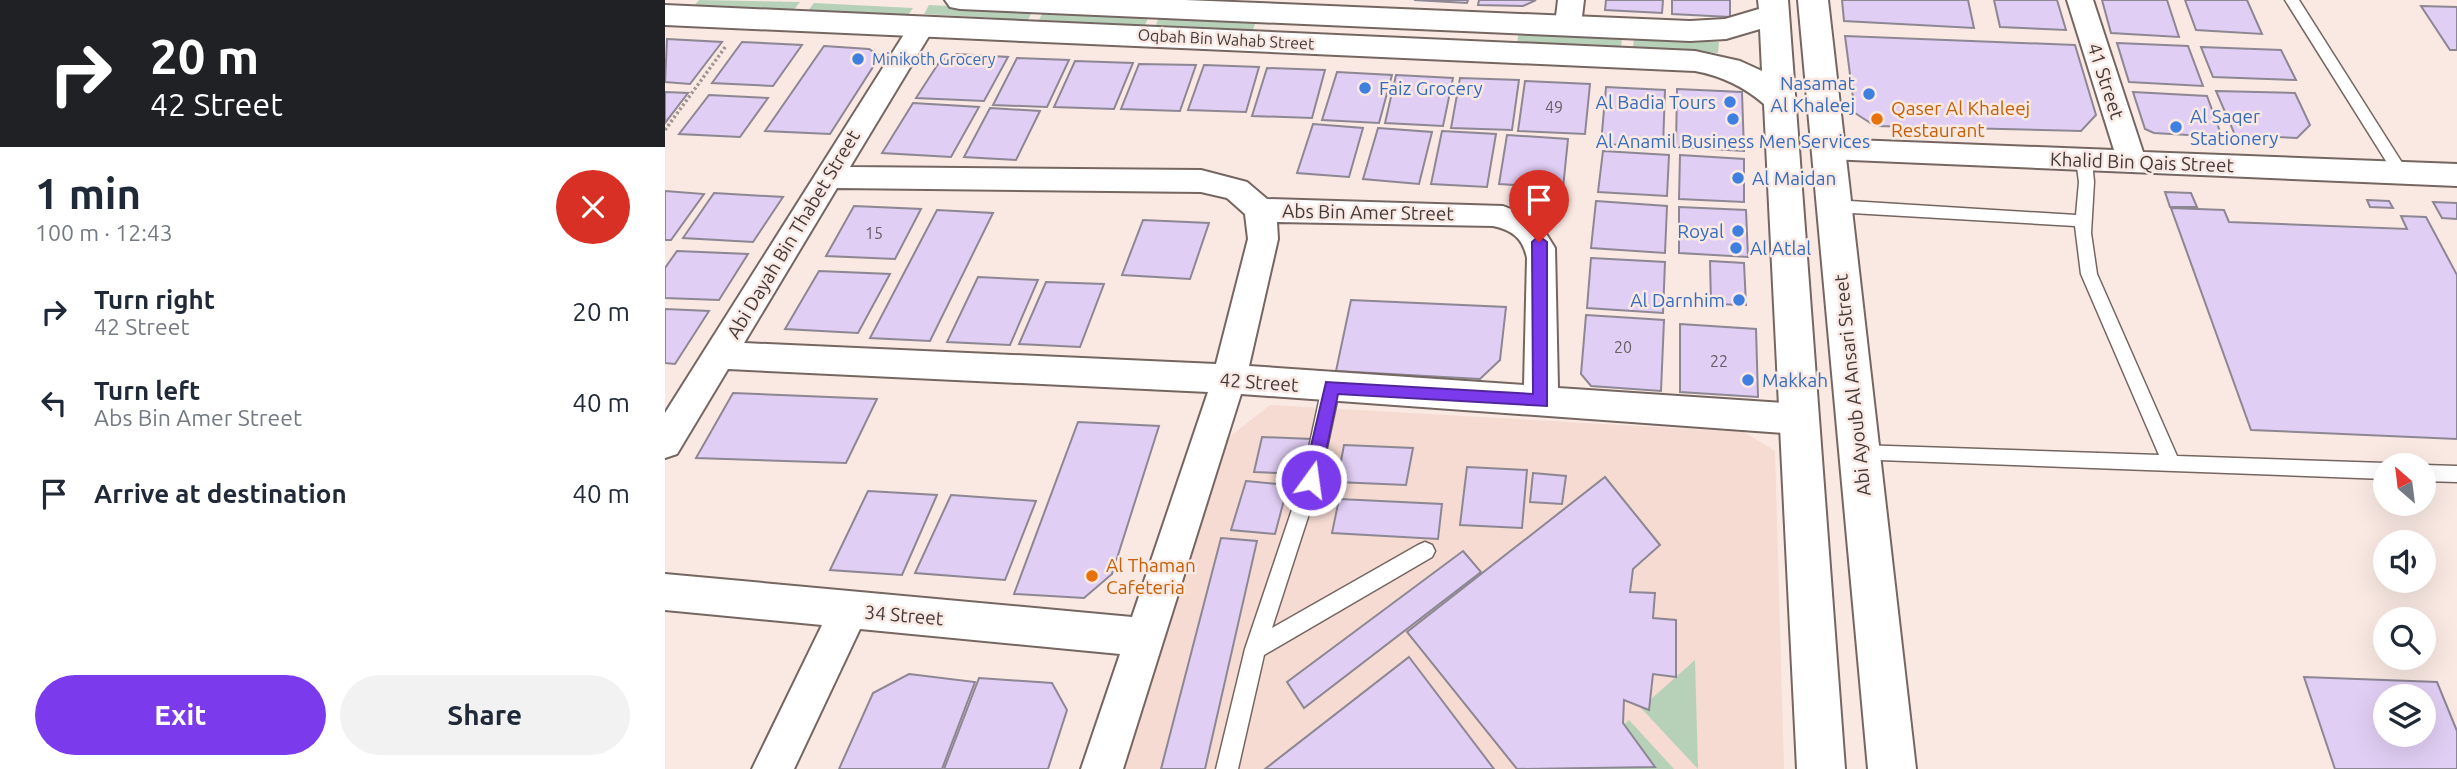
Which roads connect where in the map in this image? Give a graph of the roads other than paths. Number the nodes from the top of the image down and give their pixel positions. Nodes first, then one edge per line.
1 (960, 0) edge
2 (1813, 0) edge
3 (2080, 0) edge
4 (2293, 0) edge
5 (1773, 7) edge
6 (1569, 12) edge
7 (665, 15) edge
8 (1440, 18) junction
9 (922, 26) junction
10 (1383, 46) junction
11 (1777, 98) junction
12 (1828, 149) junction
13 (2084, 160) junction
14 (2132, 162) junction
15 (2401, 173) junction
16 (2457, 175) edge
17 (827, 177) junction
18 (1834, 206) junction
19 (1260, 210) junction
20 (2083, 221) junction
21 (719, 355) junction
22 (1230, 379) junction
23 (1331, 387) junction
24 (1541, 401) junction
25 (1798, 419) junction
26 (665, 443) edge
27 (1858, 453) junction
28 (2171, 462) junction
29 (2373, 470) edge
30 (2436, 473) edge
31 (2457, 474) edge
32 (1425, 551) dead end
33 (665, 592) edge
34 (849, 610) junction
35 (1144, 637) junction
36 (1255, 649) junction
37 (773, 769) edge
38 (1102, 769) edge
39 (1227, 769) edge
40 (1821, 769) edge
41 (1892, 769) edge

1 - 8 street, Oqbah Bin Wahab Street
2 - 12 street, Abi Ayoub Al Ansari Street
3 - 14 street, 41 Street
4 - 15 lane
5 - 6 street, Oqbah Bin Wahab Street
5 - 11 street
6 - 8 street, Oqbah Bin Wahab Street
7 - 9 street, Oqbah Bin Wahab Street
8 - 10 street
9 - 10 street, Oqbah Bin Wahab Street
9 - 17 street, Abi Dayah Bin Thabet Street
10 - 11 street, Oqbah Bin Wahab Street
11 - 25 street
12 - 13 street, Khalid Bin Qais Street
12 - 18 street, Abi Ayoub Al Ansari Street
13 - 14 street, Khalid Bin Qais Street
13 - 20 lane
14 - 15 street, Khalid Bin Qais Street
15 - 16 street, Khalid Bin Qais Street
17 - 19 street, Abs Bin Amer Street
17 - 21 street, Abi Dayah Bin Thabet Street
18 - 20 lane
18 - 27 street, Abi Ayoub Al Ansari Street
19 - 22 street
19 - 24 street, Abs Bin Amer Street
20 - 28 lane
21 - 22 street, 42 Street
21 - 26 street, Abi Dayah Bin Thabet Street
22 - 23 street, 42 Street
22 - 35 street
23 - 24 street, 42 Street
23 - 36 lane
24 - 25 street, 42 Street
25 - 40 street
27 - 28 lane
27 - 41 street, Abi Ayoub Al Ansari Street
28 - 29 lane
30 - 31 lane
32 - 36 lane
33 - 34 street, 34 Street
34 - 35 street, 34 Street
34 - 37 street
35 - 38 street
36 - 39 lane

